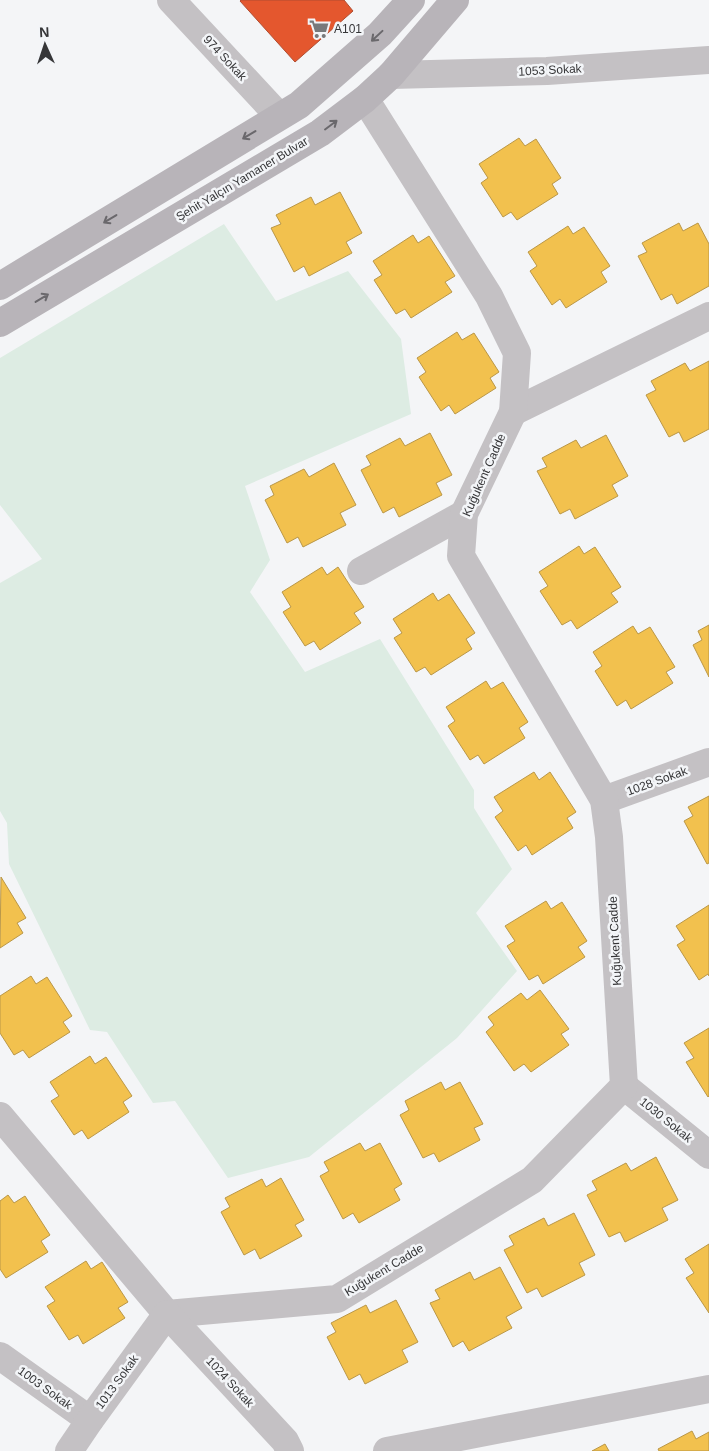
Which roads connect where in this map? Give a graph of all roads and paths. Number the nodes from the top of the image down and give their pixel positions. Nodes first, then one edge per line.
1 (172, 0) edge
2 (410, 0) edge
3 (455, 0) edge
4 (709, 60) edge
5 (391, 75) junction
6 (365, 99) junction
7 (279, 116) junction
8 (0, 286) edge
9 (709, 316) edge
10 (0, 323) edge
11 (513, 412) junction
12 (464, 514) junction
13 (361, 571) dead end
14 (709, 762) edge
15 (604, 800) junction
16 (624, 1086) junction
17 (0, 1116) edge
18 (709, 1155) edge
19 (167, 1314) junction
20 (0, 1356) edge
21 (709, 1389) edge
22 (90, 1420) junction
23 (69, 1451) edge
24 (290, 1451) edge
25 (387, 1451) edge

1 - 7 street, 974 Sokak
2 -> 7 highway
3 - 5 highway, Şehit Yalçın Yamaner Bulvar
4 - 5 street, 1053 Sokak
5 - 6 highway, Şehit Yalçın Yamaner Bulvar
10 -> 6 highway, Şehit Yalçın Yamaner Bulvar
6 - 11 street, Kuğukent Cadde
7 -> 8 highway
9 - 11 street
11 - 12 street, Kuğukent Cadde
12 - 13 street
12 - 15 street, Kuğukent Cadde
14 - 15 street, 1028 Sokak
15 - 16 street, Kuğukent Cadde
16 - 18 street, 1030 Sokak
16 - 19 street, Kuğukent Cadde
17 - 19 street
19 - 22 street, 1013 Sokak
19 - 24 street, 1024 Sokak
20 - 22 street, 1003 Sokak
21 - 25 street
22 - 23 street, 1013 Sokak

